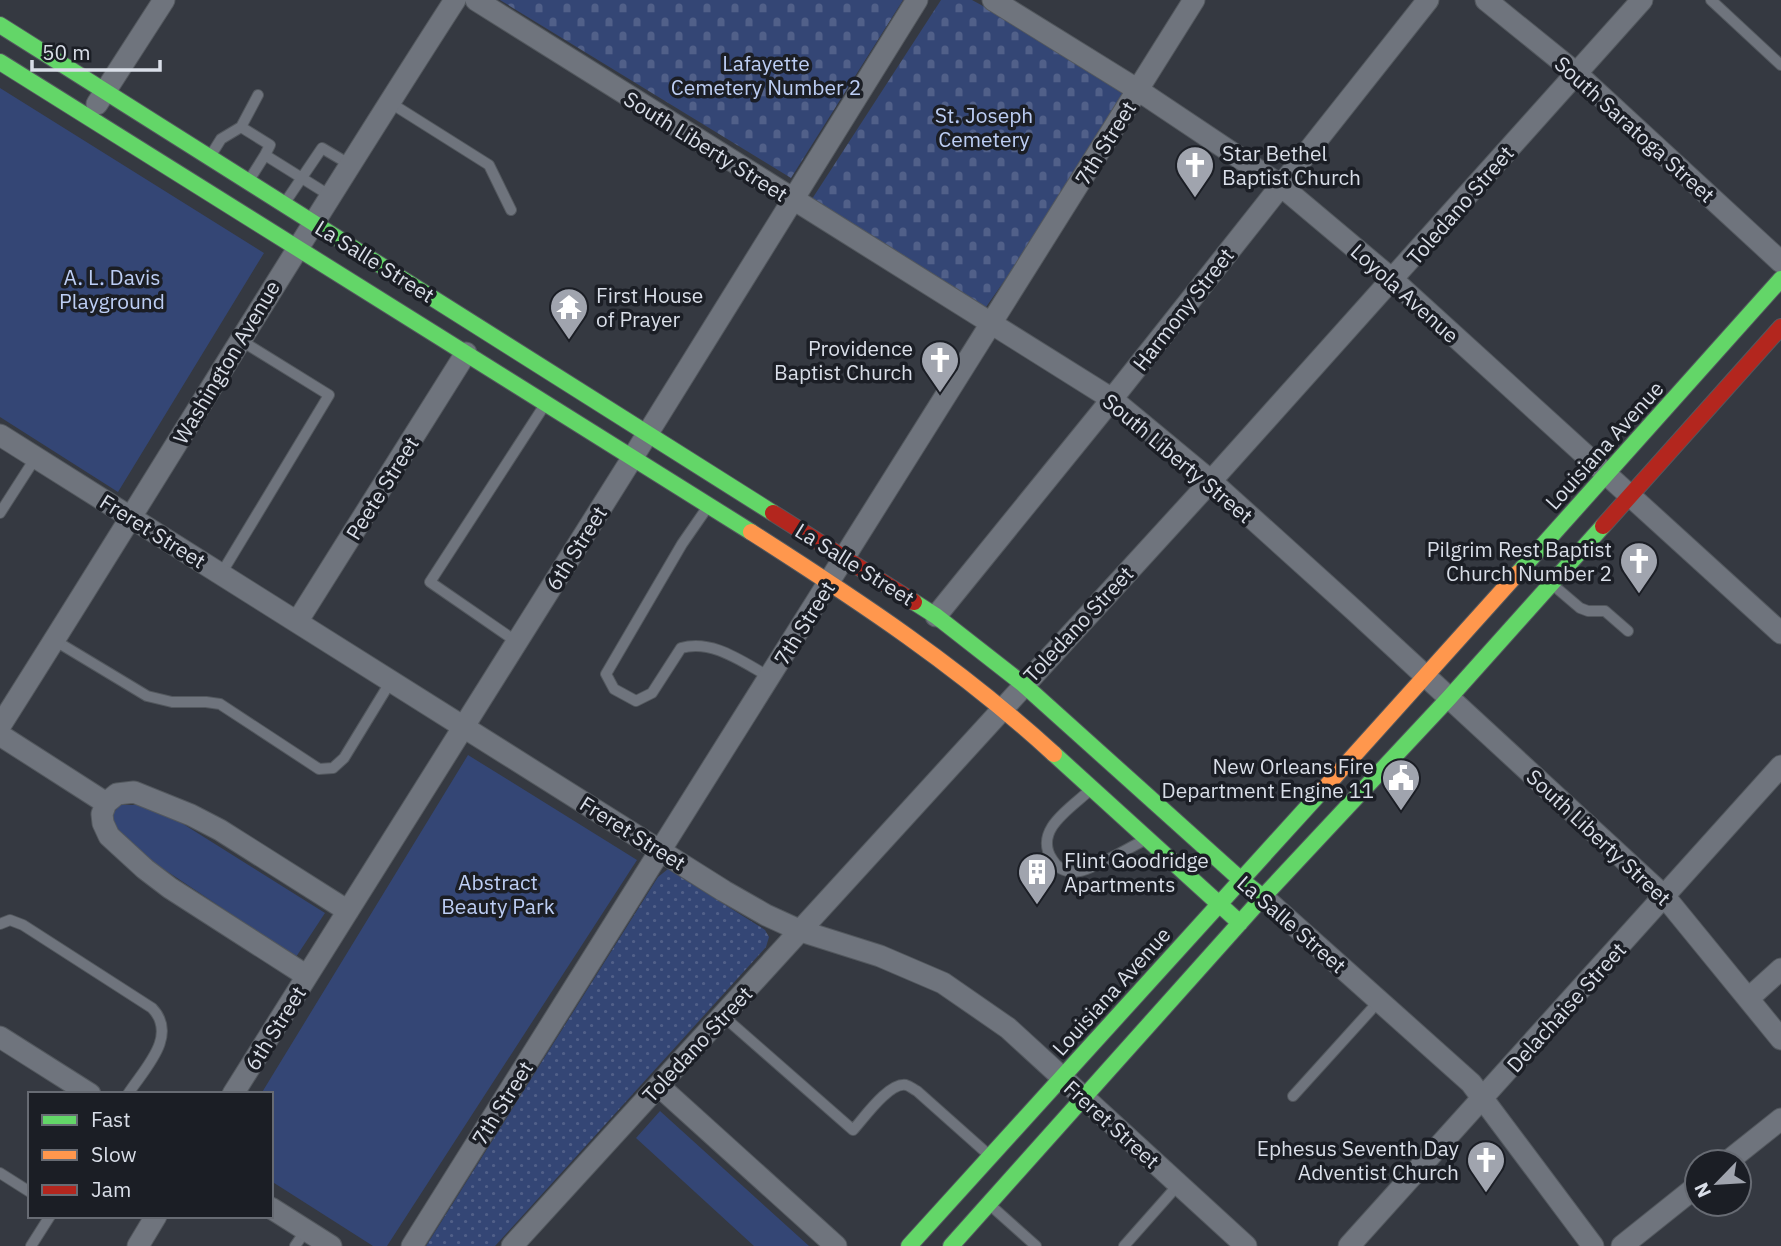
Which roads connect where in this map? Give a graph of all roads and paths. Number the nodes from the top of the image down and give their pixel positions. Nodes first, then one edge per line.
1 (164, 0) edge
2 (455, 0) edge
3 (475, 0) edge
4 (917, 0) edge
5 (993, 0) edge
6 (1194, 0) edge
7 (1428, 0) edge
8 (1486, 0) edge
9 (1642, 0) edge
10 (1711, 0) edge
11 (0, 25) edge
12 (0, 62) edge
13 (1781, 65) edge
14 (1576, 73) junction
15 (1138, 90) junction
16 (106, 92) junction
17 (258, 95) dead end
18 (389, 102) junction
19 (89, 117) junction
20 (241, 127) junction
21 (265, 155) junction
22 (210, 157) junction
23 (349, 164) junction
24 (302, 178) junction
25 (248, 182) junction
26 (1280, 185) junction
27 (329, 195) junction
28 (792, 200) junction
29 (284, 204) junction
30 (511, 211) dead end
31 (312, 222) junction
32 (296, 248) junction
33 (1781, 262) edge
34 (1781, 279) edge
35 (1393, 280) junction
36 (992, 324) junction
37 (1781, 327) edge
38 (240, 340) junction
39 (466, 354) junction
40 (1112, 400) junction
41 (546, 403) junction
42 (648, 433) junction
43 (0, 435) edge
44 (36, 457) junction
45 (633, 457) junction
46 (1606, 474) junction
47 (1210, 481) junction
48 (1631, 495) junction
49 (709, 505) junction
50 (0, 513) edge
51 (131, 519) junction
52 (845, 558) junction
53 (221, 574) junction
54 (830, 582) junction
55 (1552, 583) junction
56 (936, 615) junction
57 (298, 622) junction
58 (1628, 631) dead end
59 (1781, 633) edge
60 (54, 640) junction
61 (517, 642) junction
62 (1426, 676) junction
63 (770, 677) junction
64 (391, 681) junction
65 (1023, 684) junction
66 (1449, 698) junction
67 (1003, 707) junction
68 (0, 726) edge
69 (464, 726) junction
70 (0, 735) edge
71 (1346, 764) junction
72 (1781, 766) edge
73 (1368, 785) junction
74 (1093, 789) junction
75 (106, 803) junction
76 (1147, 839) junction
77 (660, 851) junction
78 (1240, 879) junction
79 (1263, 897) junction
80 (1665, 897) junction
81 (1218, 904) junction
82 (348, 911) junction
83 (1240, 923) junction
84 (0, 924) edge
85 (801, 931) junction
86 (1781, 969) edge
87 (307, 976) junction
88 (1749, 998) junction
89 (1379, 1001) junction
90 (723, 1016) junction
91 (0, 1037) edge
92 (1781, 1039) edge
93 (1060, 1078) junction
94 (659, 1086) junction
95 (87, 1092) edge
96 (129, 1092) edge
97 (234, 1092) edge
98 (1293, 1096) dead end
99 (1084, 1100) junction
100 (1483, 1100) junction
101 (1781, 1119) edge
102 (1745, 1148) edge
103 (990, 1156) junction
104 (0, 1173) edge
105 (1178, 1185) junction
106 (28, 1191) edge
107 (1683, 1197) edge
108 (989, 1204) junction
109 (273, 1210) edge
110 (49, 1218) edge
111 (155, 1218) edge
112 (301, 1238) edge
113 (31, 1246) edge
114 (138, 1246) edge
115 (331, 1246) edge
116 (412, 1246) edge
117 (512, 1246) edge
118 (836, 1246) edge
119 (909, 1246) edge
120 (951, 1246) edge
121 (1036, 1246) edge
122 (1124, 1246) edge
123 (1245, 1246) edge
124 (1349, 1246) edge
125 (1593, 1246) edge
126 (1622, 1246) edge

1 - 16 street
2 - 18 street, Washington Avenue
3 - 28 street, South Liberty Street
4 - 28 street, 6th Street
5 - 15 street, Loyola Avenue
6 - 15 street, 7th Street
7 - 26 street, Harmony Street
8 - 14 street, South Saratoga Street
9 - 14 street, Toledano Street
10 - 13 lane
11 - 16 street, La Salle Street
12 - 19 street, La Salle Street
14 - 33 street, South Saratoga Street
14 - 35 street, Toledano Street
15 - 26 street, Loyola Avenue
15 - 36 street, 7th Street
16 - 19 street
16 - 22 street, La Salle Street
17 - 20 lane
18 - 23 street, Washington Avenue
18 - 30 lane
19 - 32 street, La Salle Street
20 - 21 lane
20 - 22 lane
21 - 24 lane
21 - 25 lane
22 - 25 street, La Salle Street
23 - 24 lane
23 - 27 street, Washington Avenue
24 - 27 lane
24 - 29 lane
25 - 29 street, La Salle Street
26 - 35 street, Loyola Avenue
26 - 40 street, Harmony Street
27 - 31 street, Washington Avenue
28 - 36 street, South Liberty Street
28 - 42 street, 6th Street
29 - 31 street, La Salle Street
31 - 32 street, Washington Avenue
31 - 42 street, La Salle Street
32 - 38 street, Washington Avenue
32 - 39 street, La Salle Street
34 - 46 street, Louisiana Avenue
35 - 46 street, Loyola Avenue
35 - 47 street, Toledano Street
36 - 40 street, South Liberty Street
36 - 52 street, 7th Street
37 - 48 street
38 - 51 street, Washington Avenue
38 - 53 lane
39 - 41 street, La Salle Street
39 - 57 street, Peete Street
40 - 47 street, South Liberty Street
40 - 56 street, Harmony Street
41 - 45 street, La Salle Street
41 - 61 lane
42 - 45 street, 6th Street
42 - 52 street, La Salle Street
43 - 44 street, Freret Street
44 - 50 lane
44 - 51 street, Freret Street
45 - 49 street, La Salle Street
45 - 61 street, 6th Street
46 - 48 street, Loyola Avenue
46 - 62 street, Louisiana Avenue
47 - 62 street, South Liberty Street
47 - 65 street, Toledano Street
48 - 55 street
48 - 59 street, Loyola Avenue
49 - 54 street, La Salle Street
49 - 63 lane
51 - 53 street, Freret Street
51 - 60 street, Washington Avenue
52 - 54 street, 7th Street
52 - 56 street, La Salle Street
53 - 57 street, Freret Street
54 - 63 street, 7th Street
54 - 67 street, La Salle Street
55 - 58 lane
55 - 66 street
56 - 65 street, La Salle Street
57 - 64 street, Freret Street
60 - 64 lane
60 - 68 street, Washington Avenue
61 - 69 street, 6th Street
62 - 66 street, South Liberty Street
62 - 71 street, Louisiana Avenue
63 - 77 street, 7th Street
64 - 69 street, Freret Street
65 - 67 street, Toledano Street
65 - 78 street, La Salle Street
66 - 73 street
66 - 80 street, South Liberty Street
67 - 74 street, La Salle Street
67 - 85 street, Toledano Street
69 - 77 street, Freret Street
69 - 82 street, 6th Street
70 - 75 street
71 - 73 street
71 - 78 street, Louisiana Avenue
72 - 80 street, Delachaise Street
73 - 79 street
74 - 76 street, La Salle Street
74 - 76 lane
75 - 82 street
75 - 87 street
76 - 81 street, La Salle Street
77 - 85 street, Freret Street
77 - 116 street, 7th Street
78 - 79 street, La Salle Street
78 - 81 street, Louisiana Avenue
79 - 83 street
79 - 89 street, La Salle Street
80 - 88 street, South Liberty Street
80 - 100 street, Delachaise Street
81 - 83 street, La Salle Street
81 - 93 street, Louisiana Avenue
82 - 87 street, 6th Street
83 - 99 street
84 - 96 lane
85 - 90 street, Toledano Street
85 - 93 street, Freret Street
86 - 88 street
87 - 97 street, 6th Street
88 - 92 street, South Liberty Street
89 - 98 lane
89 - 100 street, La Salle Street
90 - 94 street, Toledano Street
90 - 103 lane
91 - 95 street
93 - 99 street, Freret Street
93 - 103 street, Louisiana Avenue
94 - 117 street, Toledano Street
94 - 118 street
99 - 105 street, Freret Street
99 - 108 street
100 - 124 street, Delachaise Street
100 - 125 street, La Salle Street
101 - 102 street
103 - 119 street, Louisiana Avenue
104 - 106 lane
105 - 122 lane
105 - 123 street, Freret Street
107 - 126 street
108 - 120 street
108 - 121 lane
109 - 112 street
110 - 113 lane
111 - 114 street
112 - 115 street

